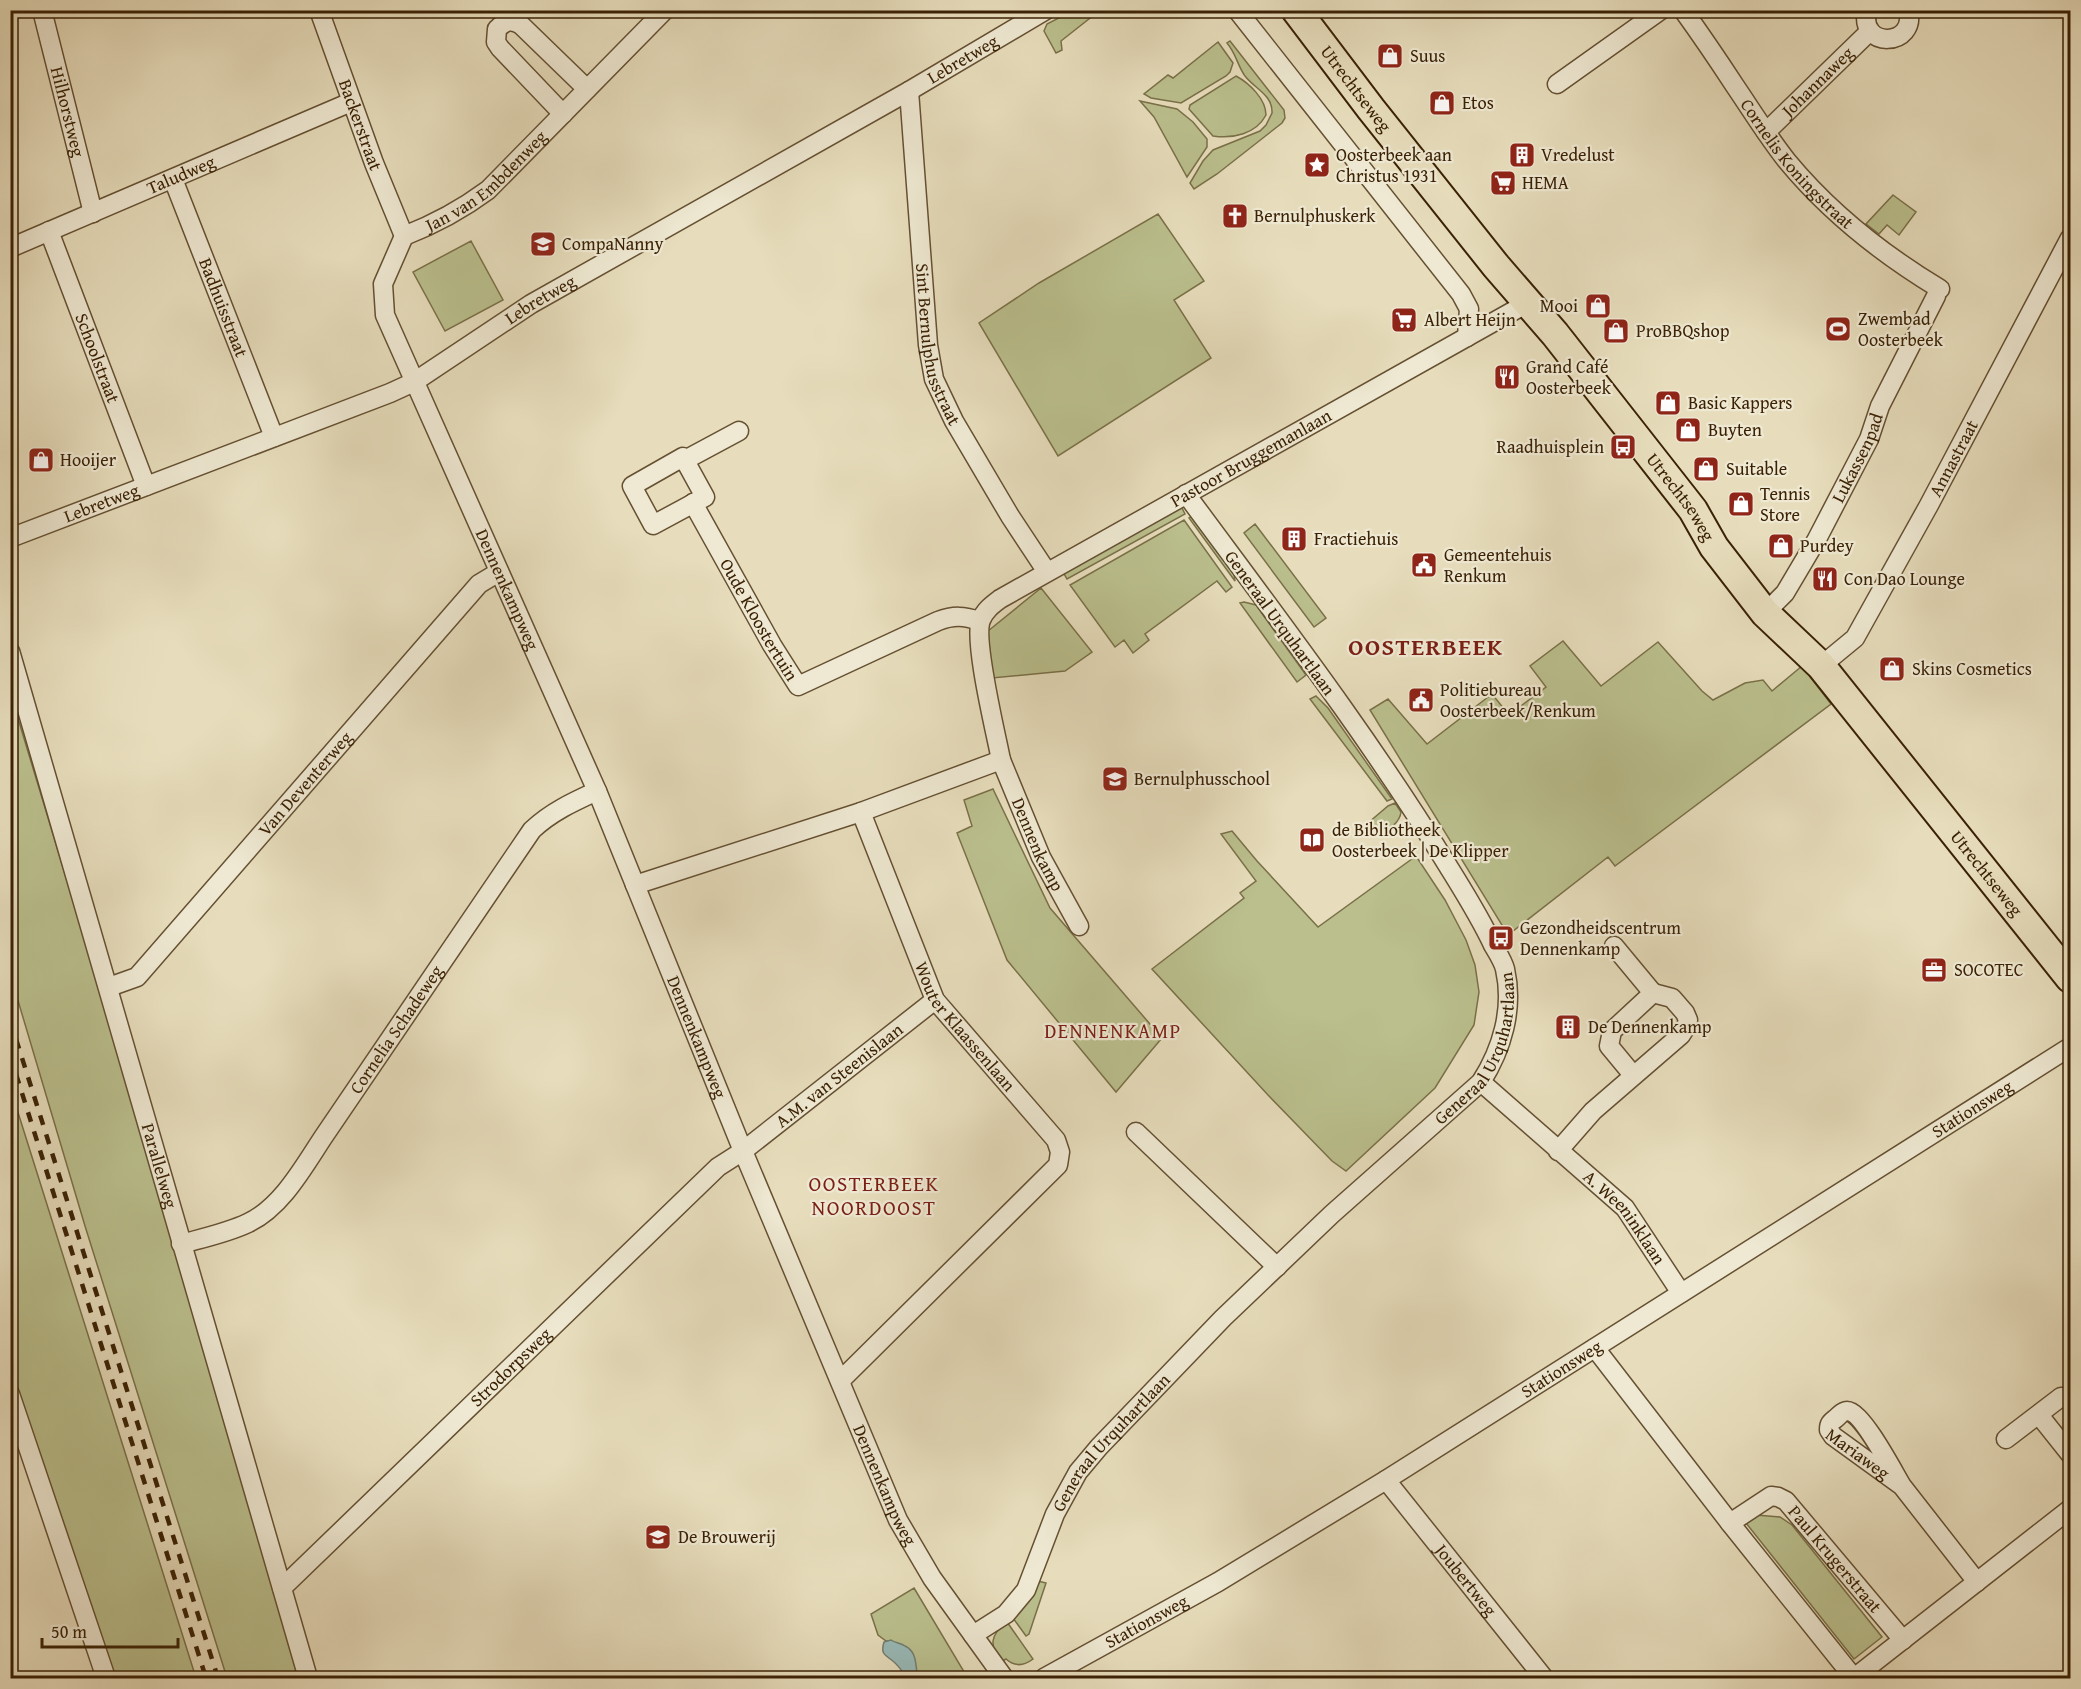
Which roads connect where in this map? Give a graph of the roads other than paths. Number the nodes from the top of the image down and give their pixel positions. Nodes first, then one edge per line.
1 (42, 10) edge
2 (319, 10) edge
3 (664, 10) edge
4 (1047, 10) edge
5 (1237, 10) edge
6 (1296, 10) edge
7 (1661, 10) edge
8 (1683, 10) edge
9 (1867, 10) edge
10 (1908, 10) edge
11 (1020, 17) edge
12 (1870, 31) junction
13 (1557, 84) dead end
14 (587, 89) junction
15 (909, 91) junction
16 (351, 102) junction
17 (562, 114) junction
18 (1766, 132) junction
19 (173, 179) junction
20 (93, 213) junction
21 (49, 231) junction
22 (404, 236) junction
23 (2070, 238) edge
24 (10, 248) edge
25 (1938, 293) joint
26 (1527, 301) junction
27 (1467, 337) junction
28 (414, 382) junction
29 (739, 431) dead end
30 (274, 437) junction
31 (685, 460) junction
32 (146, 486) junction
33 (1186, 494) junction
34 (693, 503) junction
35 (10, 538) edge
36 (1047, 572) junction
37 (500, 573) junction
38 (1765, 613) junction
39 (980, 621) junction
40 (10, 651) edge
41 (1821, 666) junction
42 (1001, 760) junction
43 (597, 791) junction
44 (861, 812) junction
45 (634, 885) junction
46 (1079, 926) dead end
47 (1614, 946) dead end
48 (2070, 978) edge
49 (109, 987) junction
50 (1653, 993) junction
51 (935, 1000) junction
52 (2070, 1047) edge
53 (1633, 1075) junction
54 (1480, 1082) junction
55 (1136, 1132) dead end
56 (743, 1151) junction
57 (1558, 1151) junction
58 (181, 1244) junction
59 (1277, 1267) junction
60 (1681, 1293) junction
61 (1595, 1348) junction
62 (841, 1380) junction
63 (10, 1394) edge
64 (2061, 1397) dead end
65 (2039, 1414) junction
66 (2006, 1439) dead end
67 (2070, 1454) edge
68 (1386, 1480) junction
69 (1902, 1486) dead end
70 (2070, 1509) edge
71 (1730, 1523) junction
72 (1977, 1582) junction
73 (282, 1588) junction
74 (973, 1635) junction
75 (1903, 1640) junction
76 (106, 1678) edge
77 (308, 1678) edge
78 (1004, 1678) edge
79 (1044, 1678) edge
80 (1544, 1678) edge
81 (1854, 1678) edge

1 - 20 street, Hilhorstweg
2 - 16 street, Backerstraat
3 - 14 street, Jan van Embdenweg
4 - 11 street, Lebretweg
5 - 27 street
6 - 26 main road, Utrechtseweg
7 - 13 street
8 - 18 street, Cornelis Koningstraat
9 - 12 street, Johannaweg
10 - 12 street, Johannaweg
11 - 15 street, Lebretweg
12 - 18 street, Johannaweg
14 - 17 street, Jan van Embdenweg
14 - 17 street, Jan van Embdenweg
15 - 28 street, Lebretweg
15 - 36 street, Sint Bernulphusstraat
16 - 19 street, Taludweg
16 - 22 street, Backerstraat
17 - 22 street, Jan van Embdenweg
18 - 25 street, Cornelis Koningstraat
19 - 20 street, Taludweg
19 - 30 street, Badhuisstraat
20 - 21 street, Taludweg
21 - 24 street, Taludweg
21 - 32 street, Schoolstraat
22 - 28 street, Dennenkampweg
23 - 41 street, Annastraat
25 - 38 street, Lukassenpad
26 - 27 street, Pastoor Bruggemanlaan
26 - 38 main road, Utrechtseweg
27 - 33 street, Pastoor Bruggemanlaan
28 - 30 street, Lebretweg
28 - 37 street, Dennenkampweg
29 - 31 street
30 - 32 street, Lebretweg
31 - 34 street
31 - 34 street
32 - 35 street, Lebretweg
33 - 36 street, Pastoor Bruggemanlaan
33 - 54 street, Generaal Urquhartlaan
34 - 39 street, Oude Kloostertuin
36 - 39 street, Pastoor Bruggemanlaan
37 - 43 street, Dennenkampweg
37 - 49 street, Van Deventerweg
38 - 41 main road, Utrechtseweg
39 - 42 street, Dennenkamp
40 - 49 street, Parallelweg
41 - 48 main road, Utrechtseweg
42 - 44 street
42 - 46 street, Dennenkamp
43 - 45 street, Dennenkampweg
43 - 58 street, Cornelia Schadeweg
44 - 45 street
44 - 51 street, Wouter Klaassenlaan
45 - 56 street, Dennenkampweg
47 - 50 street
49 - 58 street, Parallelweg
50 - 53 street
50 - 53 street
51 - 56 street, A.M. van Steenislaan
51 - 62 street, Wouter Klaassenlaan
52 - 60 street, Stationsweg
53 - 57 street
54 - 57 street, A. Weeninklaan
54 - 59 street, Generaal Urquhartlaan
55 - 59 street
56 - 62 street, Dennenkampweg
56 - 73 street, Strodorpsweg
57 - 60 street, A. Weeninklaan
58 - 73 street, Parallelweg
59 - 74 street, Generaal Urquhartlaan
60 - 61 street, Stationsweg
61 - 68 street, Stationsweg
61 - 71 street
62 - 74 street, Dennenkampweg
63 - 76 street
64 - 65 street
65 - 66 street
65 - 67 street
68 - 79 street, Stationsweg
68 - 80 street, Joubertweg
69 - 72 street, Mariaweg
70 - 72 street
71 - 75 street, Paul Krugerstraat
71 - 81 street
72 - 75 street
73 - 77 street, Parallelweg
74 - 78 street, Dennenkampweg
75 - 81 street

